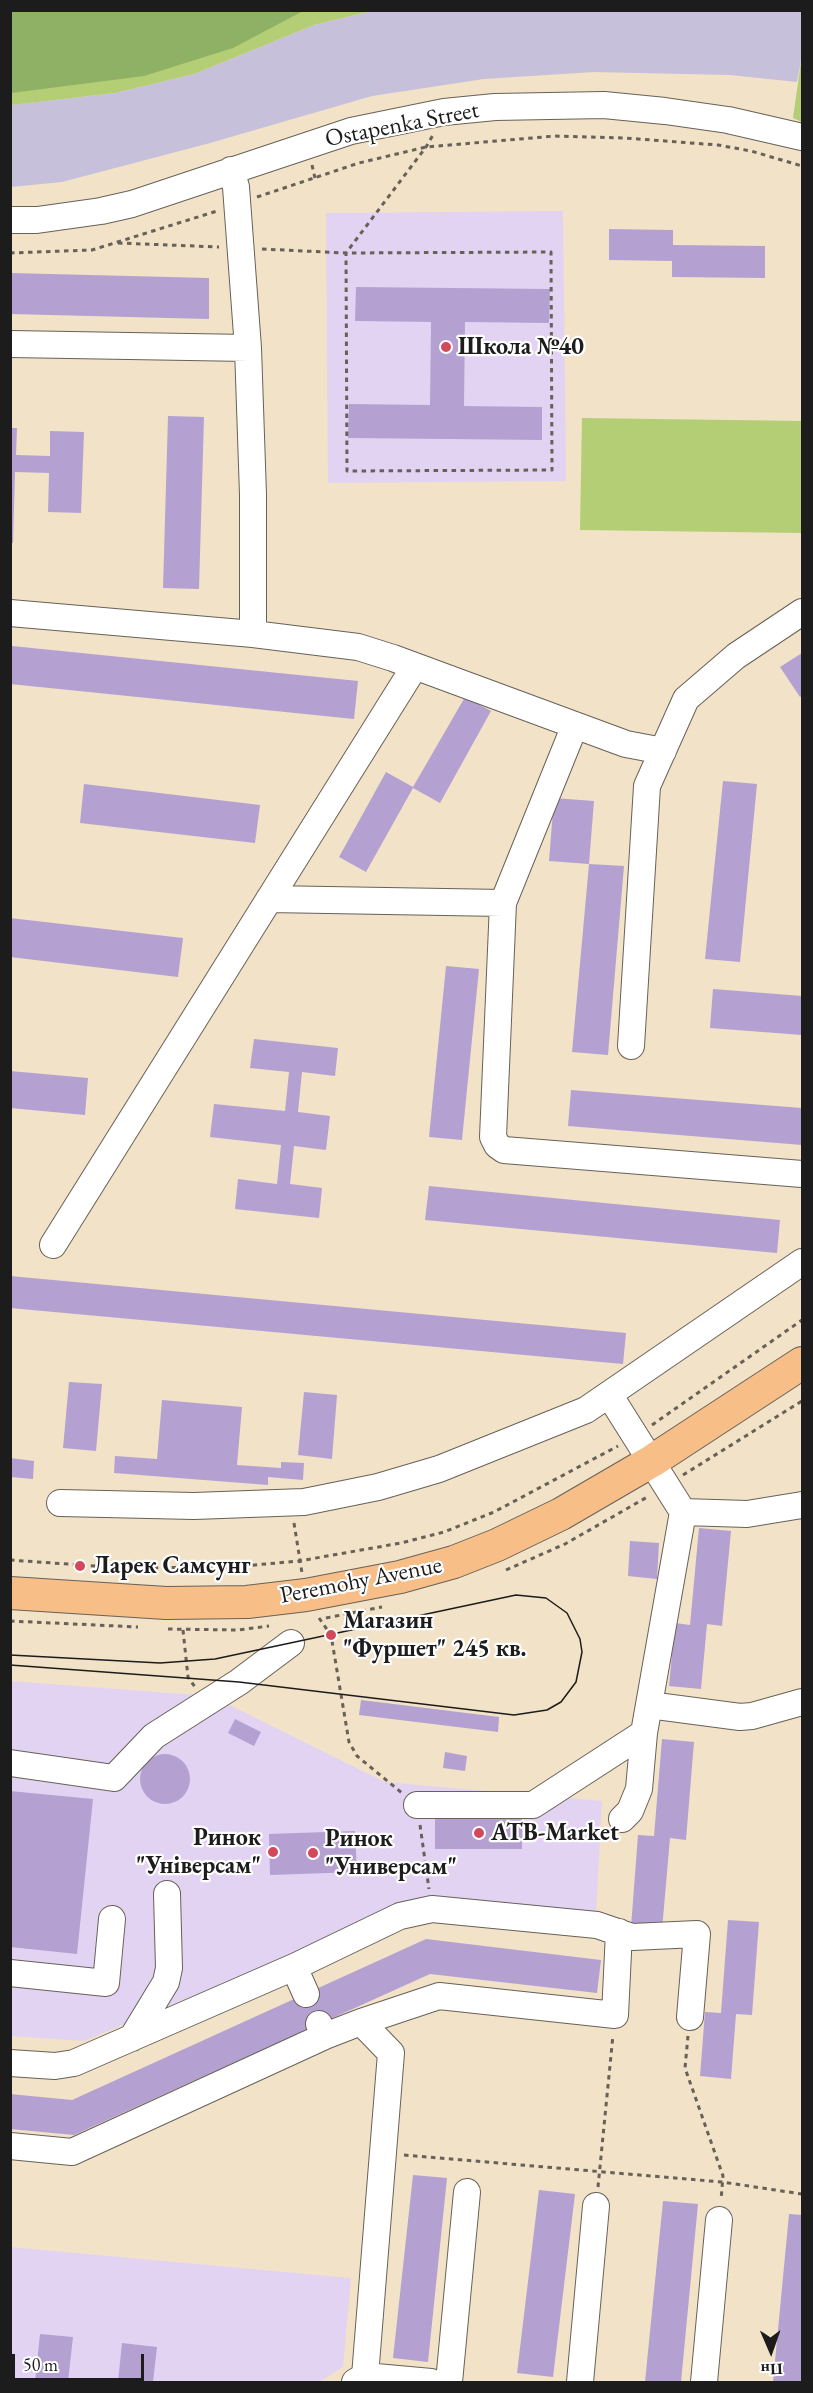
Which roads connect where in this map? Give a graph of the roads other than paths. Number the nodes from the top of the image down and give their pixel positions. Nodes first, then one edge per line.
1 (802, 137) edge
2 (231, 170) junction
3 (10, 220) edge
4 (10, 344) edge
5 (248, 348) junction
6 (802, 612) edge
7 (10, 613) edge
8 (253, 634) junction
9 (415, 666) junction
10 (575, 725) junction
11 (663, 751) junction
12 (269, 899) junction
13 (503, 903) junction
14 (631, 1046) dead end
15 (802, 1174) edge
16 (53, 1245) dead end
17 (802, 1262) edge
18 (802, 1364) edge
19 (610, 1396) junction
20 (644, 1449) junction
21 (60, 1503) dead end
22 (802, 1505) edge
23 (683, 1512) junction
24 (10, 1593) edge
25 (291, 1643) dead end
26 (802, 1702) edge
27 (649, 1705) junction
28 (644, 1733) junction
29 (10, 1763) edge
30 (417, 1805) road end
31 (622, 1819) dead end
32 (167, 1894) dead end
33 (112, 1919) dead end
34 (619, 1932) junction
35 (294, 1967) junction
36 (10, 1973) edge
37 (306, 1994) dead end
38 (690, 2017) road end
39 (361, 2022) junction
40 (132, 2038) junction
41 (10, 2063) edge
42 (10, 2146) edge
43 (467, 2192) dead end
44 (596, 2206) road end
45 (719, 2220) road end
46 (360, 2379) edge
47 (431, 2382) edge
48 (448, 2382) edge
49 (580, 2382) edge
50 (704, 2382) edge

1 - 2 street, Ostapenka Street
2 - 3 street, Ostapenka Street
2 - 5 street
4 - 5 street
5 - 8 street
6 - 11 street
7 - 8 street
8 - 9 street
9 - 10 street
9 - 12 street
10 - 11 street
10 - 13 street
11 - 14 street
12 - 13 street
12 - 16 street
13 - 15 street
17 - 19 street
18 - 20 main road, Peremohy Avenue
19 - 20 street
19 - 21 street
20 - 23 street
20 - 24 main road, Peremohy Avenue
22 - 23 street
23 - 27 street
25 - 29 street
26 - 27 street
27 - 28 street
28 - 30 street
28 - 31 street
32 - 40 street
33 - 36 street
34 - 35 street
34 - 38 street
34 - 39 street
35 - 37 street
35 - 40 street
39 - 42 street
39 - 46 street
40 - 41 street
43 - 48 street
44 - 49 street
45 - 50 street
46 - 47 street

